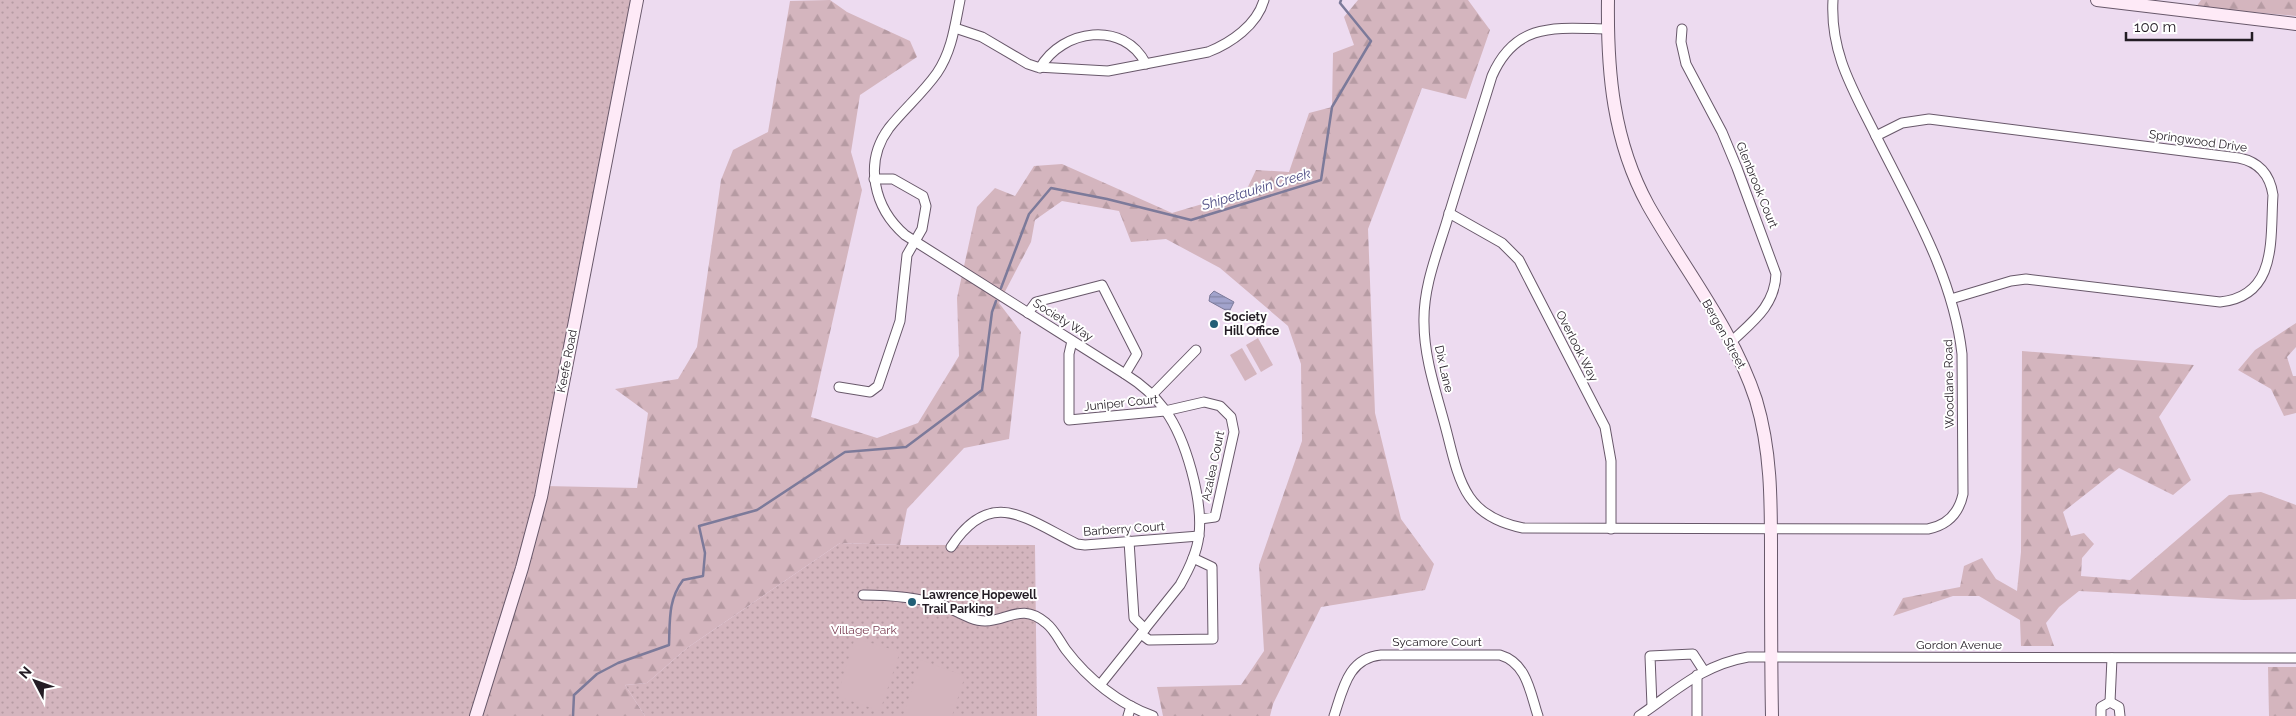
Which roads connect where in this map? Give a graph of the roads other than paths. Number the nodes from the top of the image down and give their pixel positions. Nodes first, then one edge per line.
1 (637, 0) edge
2 (960, 0) edge
3 (1264, 0) edge
4 (1608, 0) edge
5 (1833, 0) edge
6 (2097, 0) edge
7 (2296, 24) edge
8 (955, 28) junction
9 (1607, 29) junction
10 (1682, 29) dead end
11 (1146, 64) junction
12 (1040, 68) junction
13 (1876, 136) junction
14 (874, 180) junction
15 (1449, 213) junction
16 (914, 242) junction
17 (1951, 299) junction
18 (1028, 313) junction
19 (1072, 341) junction
20 (1731, 342) junction
21 (1196, 350) dead end
22 (1125, 374) junction
23 (839, 387) dead end
24 (1152, 395) junction
25 (1166, 411) junction
26 (1200, 519) junction
27 (1611, 529) junction
28 (1771, 529) junction
29 (1199, 536) junction
30 (1129, 541) junction
31 (951, 547) dead end
32 (1193, 558) junction
33 (863, 596) dead end
34 (1143, 631) junction
35 (1772, 657) junction
36 (2112, 658) junction
37 (2296, 658) edge
38 (1700, 673) junction
39 (1100, 685) junction
40 (2110, 702) junction
41 (1131, 706) junction
42 (1652, 706) junction
43 (476, 716) edge
44 (1128, 716) edge
45 (1153, 716) edge
46 (1334, 716) edge
47 (1538, 716) edge
48 (1639, 716) edge
49 (1697, 716) edge
50 (1772, 716) edge
51 (2101, 716) edge
52 (2120, 716) edge

1 - 43 street, Keefe Road
2 - 8 street, Society Way
3 - 11 street
4 - 9 street, Bergen Street
5 - 13 street, Woodlane Road
6 - 7 street
8 - 12 street
8 - 14 street, Society Way
9 - 15 street, Dix Lane
9 - 20 street, Bergen Street
10 - 20 street, Glenbrook Court
11 - 12 street
11 - 12 street
13 - 17 street, Woodlane Road
13 - 17 street, Springwood Drive
14 - 16 street, Society Way
14 - 16 street
15 - 27 street, Overlook Way
15 - 27 street, Dix Lane
16 - 18 street, Society Way
16 - 23 street
17 - 28 street, Woodlane Road
18 - 19 street, Society Way
18 - 22 street
19 - 22 street, Society Way
19 - 25 street, Juniper Court
20 - 28 street, Bergen Street
21 - 24 street
22 - 24 street, Society Way
24 - 25 street, Society Way
25 - 26 street, Society Way
25 - 26 street, Azalea Court
26 - 29 street, Society Way
27 - 28 street, Dix Lane
28 - 35 street, Bergen Street
29 - 30 street, Barberry Court
29 - 32 street, Society Way
30 - 31 street, Barberry Court
30 - 34 street
32 - 34 street, Society Way
32 - 34 street
33 - 39 street
34 - 39 street, Society Way
35 - 36 street, Gordon Avenue
35 - 38 street, Gordon Avenue
35 - 50 street, Bergen Street
36 - 37 street, Gordon Avenue
36 - 40 street
38 - 42 street, Gordon Avenue
38 - 42 street
38 - 49 street
39 - 41 street
40 - 51 street
40 - 52 street
41 - 44 street
41 - 45 street
42 - 48 street, Gordon Avenue
46 - 47 street, Sycamore Court

